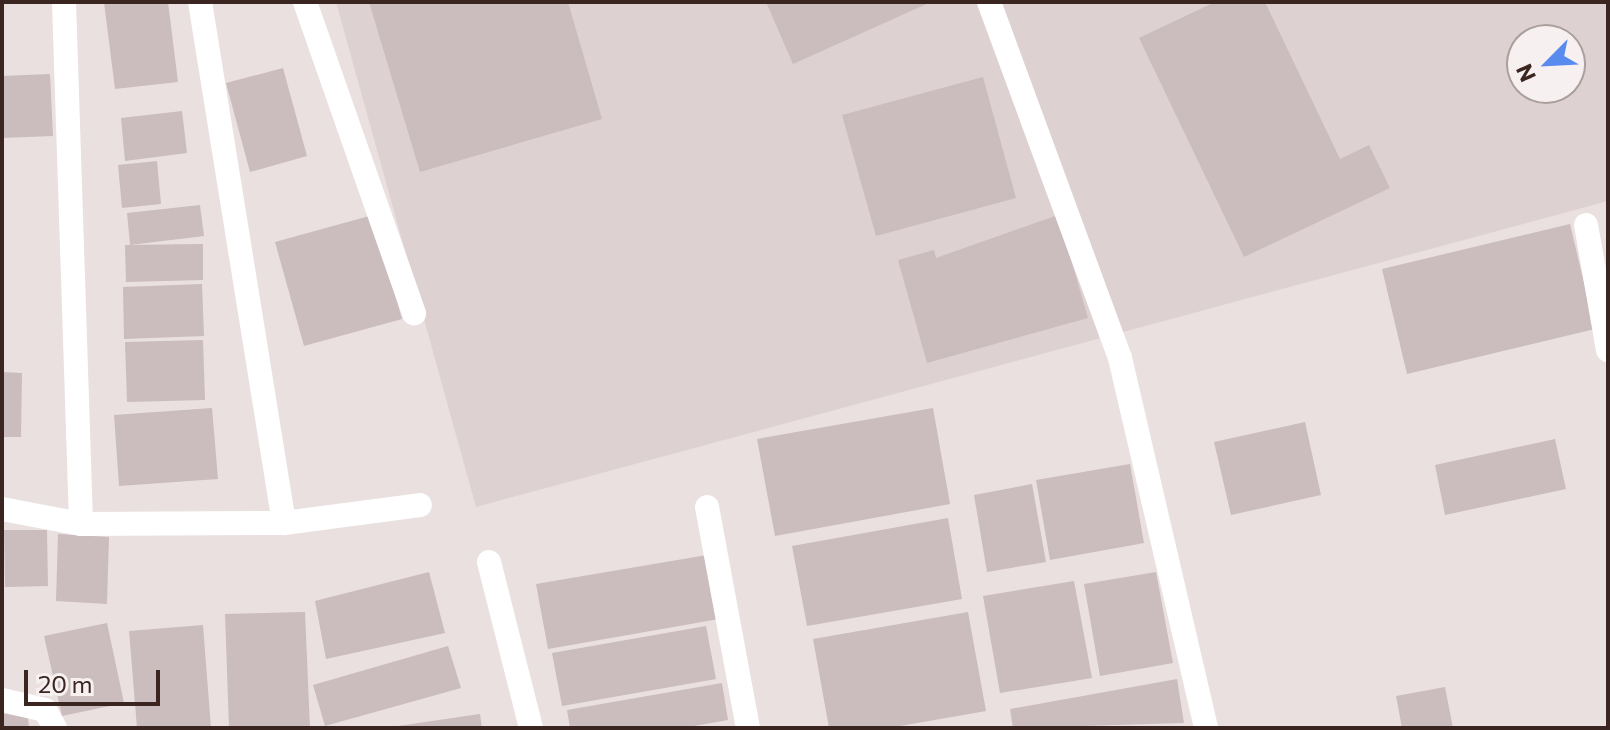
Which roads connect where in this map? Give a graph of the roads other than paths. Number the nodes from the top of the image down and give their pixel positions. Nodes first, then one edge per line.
1 (64, 2) edge
2 (200, 2) edge
3 (305, 2) edge
4 (989, 2) edge
5 (1586, 225) dead end
6 (414, 314) dead end
7 (1608, 350) edge
8 (420, 505) dead end
9 (707, 507) dead end
10 (2, 509) edge
11 (284, 523) junction
12 (81, 524) junction
13 (489, 562) dead end
14 (2, 700) edge
15 (55, 728) edge
16 (531, 728) edge
17 (748, 728) edge
18 (1206, 728) edge

1 - 12 street
2 - 11 street
3 - 6 street
4 - 18 street
5 - 7 street
8 - 11 street
9 - 17 street
10 - 12 street
11 - 12 street
13 - 16 street
14 - 15 street

